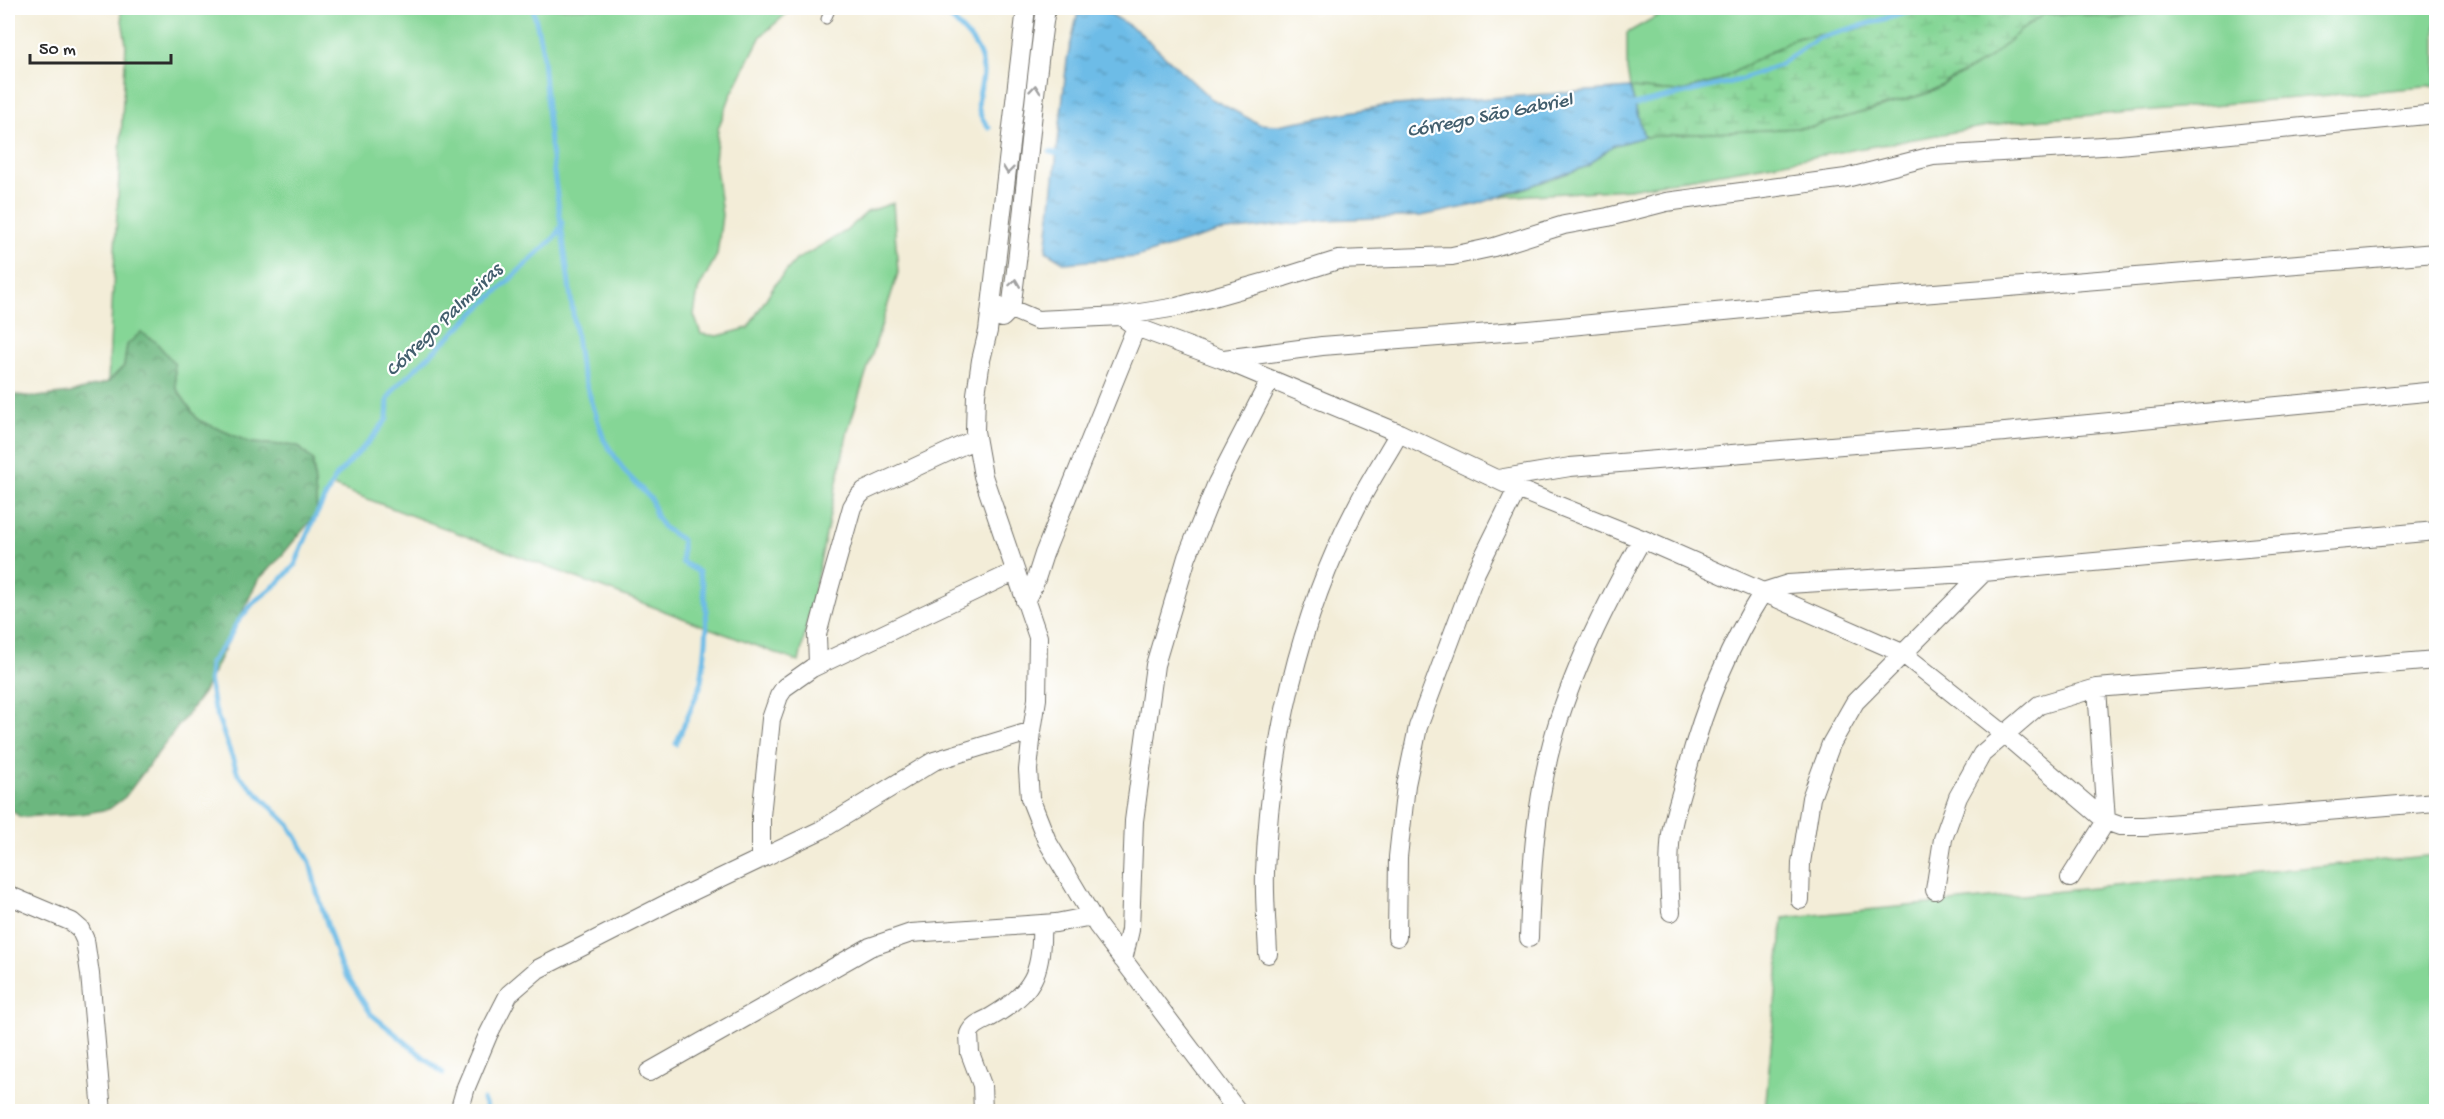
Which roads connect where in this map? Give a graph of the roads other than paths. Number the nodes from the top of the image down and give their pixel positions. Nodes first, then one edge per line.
1 (831, 8) edge
2 (1026, 8) edge
3 (1046, 8) edge
4 (826, 19) dead end
5 (2436, 114) edge
6 (2436, 253) edge
7 (991, 305) junction
8 (1011, 309) junction
9 (1120, 316) junction
10 (1136, 327) junction
11 (988, 331) junction
12 (1222, 359) junction
13 (1270, 380) junction
14 (2436, 391) edge
15 (1399, 433) junction
16 (976, 439) junction
17 (1498, 479) junction
18 (1516, 489) junction
19 (2436, 531) edge
20 (1642, 539) junction
21 (1014, 572) junction
22 (1984, 572) junction
23 (1763, 592) junction
24 (1025, 601) junction
25 (1902, 653) junction
26 (2436, 660) edge
27 (818, 664) junction
28 (2097, 688) junction
29 (1032, 731) junction
30 (2004, 734) junction
31 (2436, 802) edge
32 (2106, 821) junction
33 (761, 859) junction
34 (2070, 878) dead end
35 (1935, 890) dead end
36 (8, 895) edge
37 (1800, 900) dead end
38 (1671, 912) dead end
39 (1092, 916) junction
40 (1041, 924) junction
41 (1397, 937) dead end
42 (1529, 938) dead end
43 (1268, 954) dead end
44 (1123, 960) junction
45 (649, 1072) dead end
46 (102, 1112) edge
47 (459, 1112) edge
48 (983, 1112) edge
49 (1238, 1112) edge

1 - 4 lane
2 -> 7 street
8 -> 3 street
5 - 9 street
6 - 12 street
7 - 8 street
7 - 11 street
8 - 9 street
8 - 11 street
9 - 10 street
10 - 12 street
10 - 24 street
11 - 16 street
12 - 13 street
13 - 15 street
13 - 44 street
14 - 17 street
15 - 17 street
15 - 43 street
16 - 21 street
16 - 27 street
17 - 18 street
18 - 20 street
18 - 41 street
19 - 22 street
20 - 23 street
20 - 42 street
21 - 24 street
21 - 27 street
22 - 23 street
22 - 25 street
23 - 25 street
23 - 38 street
24 - 29 street
25 - 30 street
25 - 37 street
26 - 28 street
27 - 33 street
28 - 30 street
28 - 32 street
29 - 33 street
29 - 39 street
30 - 32 street
30 - 35 street
31 - 32 street
32 - 34 street
33 - 47 street
36 - 46 street
39 - 40 street
39 - 44 street
40 - 45 street
40 - 48 street
44 - 49 street

